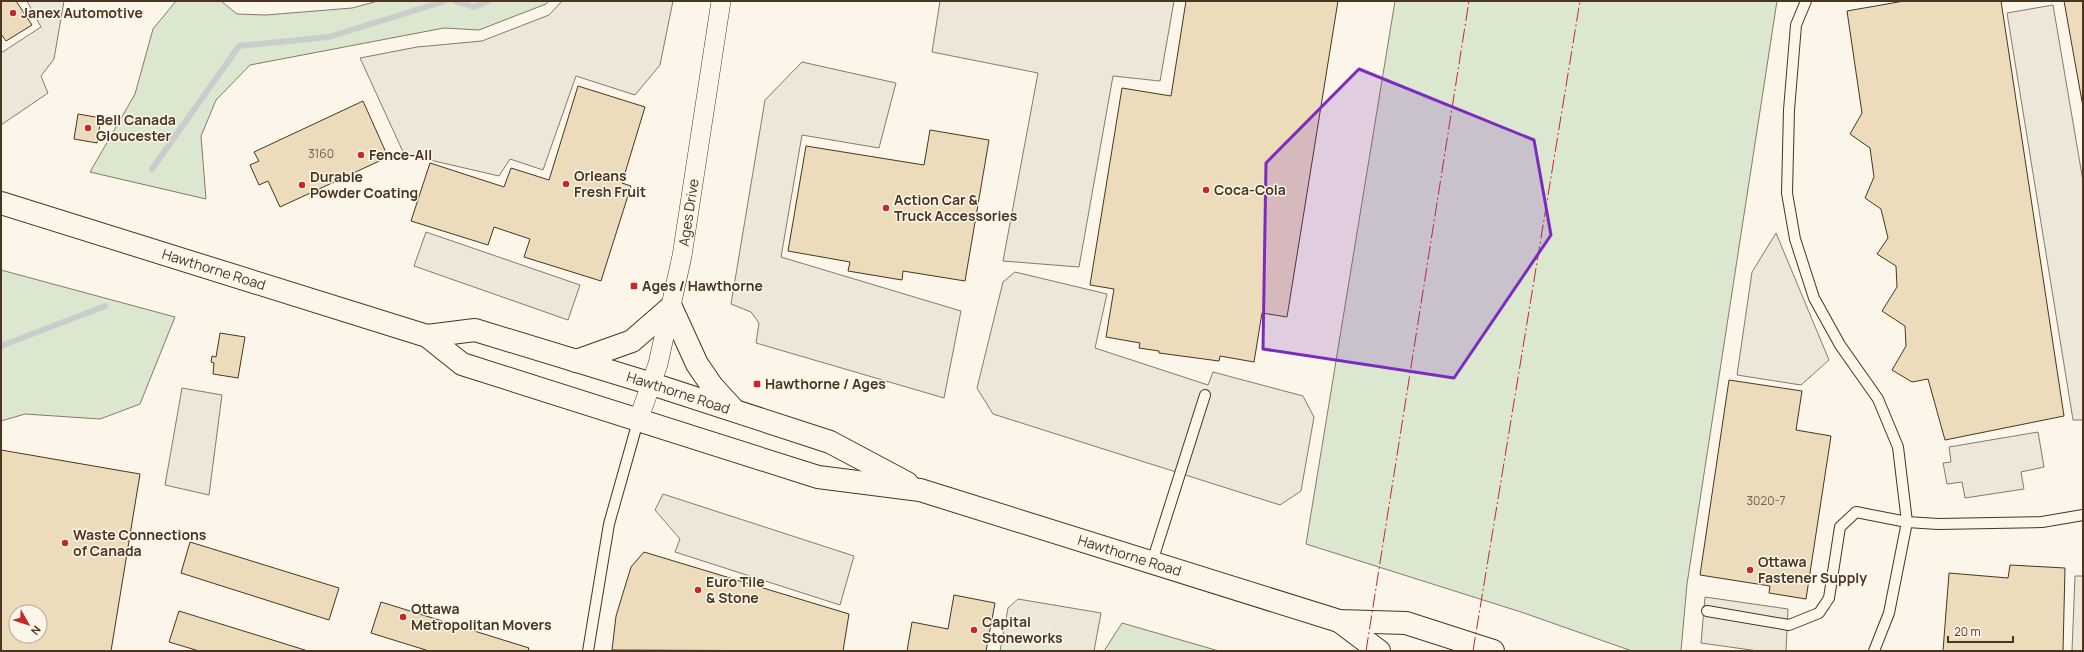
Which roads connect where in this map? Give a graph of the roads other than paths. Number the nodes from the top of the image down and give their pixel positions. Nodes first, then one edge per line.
1 (721, 1) edge
2 (1806, 1) edge
3 (1, 203) edge
4 (671, 308) junction
5 (426, 336) junction
6 (576, 361) junction
7 (652, 384) junction
8 (1205, 395) dead end
9 (734, 411) junction
10 (638, 421) junction
11 (920, 490) junction
12 (2083, 515) edge
13 (1906, 522) junction
14 (1152, 562) junction
15 (1707, 612) dead end
16 (1340, 621) junction
17 (588, 651) edge
18 (1379, 651) edge
19 (1492, 651) edge
20 (1874, 651) edge

1 - 4 street, Ages Drive
2 - 13 lane
3 - 5 main road, Hawthorne Road
4 - 6 main road
4 - 7 street, Ages Drive
4 - 9 main road
5 - 6 main road, Hawthorne Road
5 - 10 main road, Hawthorne Road
6 - 7 main road, Hawthorne Road
7 - 9 main road, Hawthorne Road
7 - 10 street, Ages Drive
8 - 14 lane
9 - 11 main road, Hawthorne Road
10 - 11 main road, Hawthorne Road
10 - 17 lane
11 - 14 main road, Hawthorne Road
12 - 13 lane
13 - 15 lane
13 - 20 lane
14 - 16 main road, Hawthorne Road
16 - 18 main road, Hawthorne Road
16 - 19 main road, Hawthorne Road

